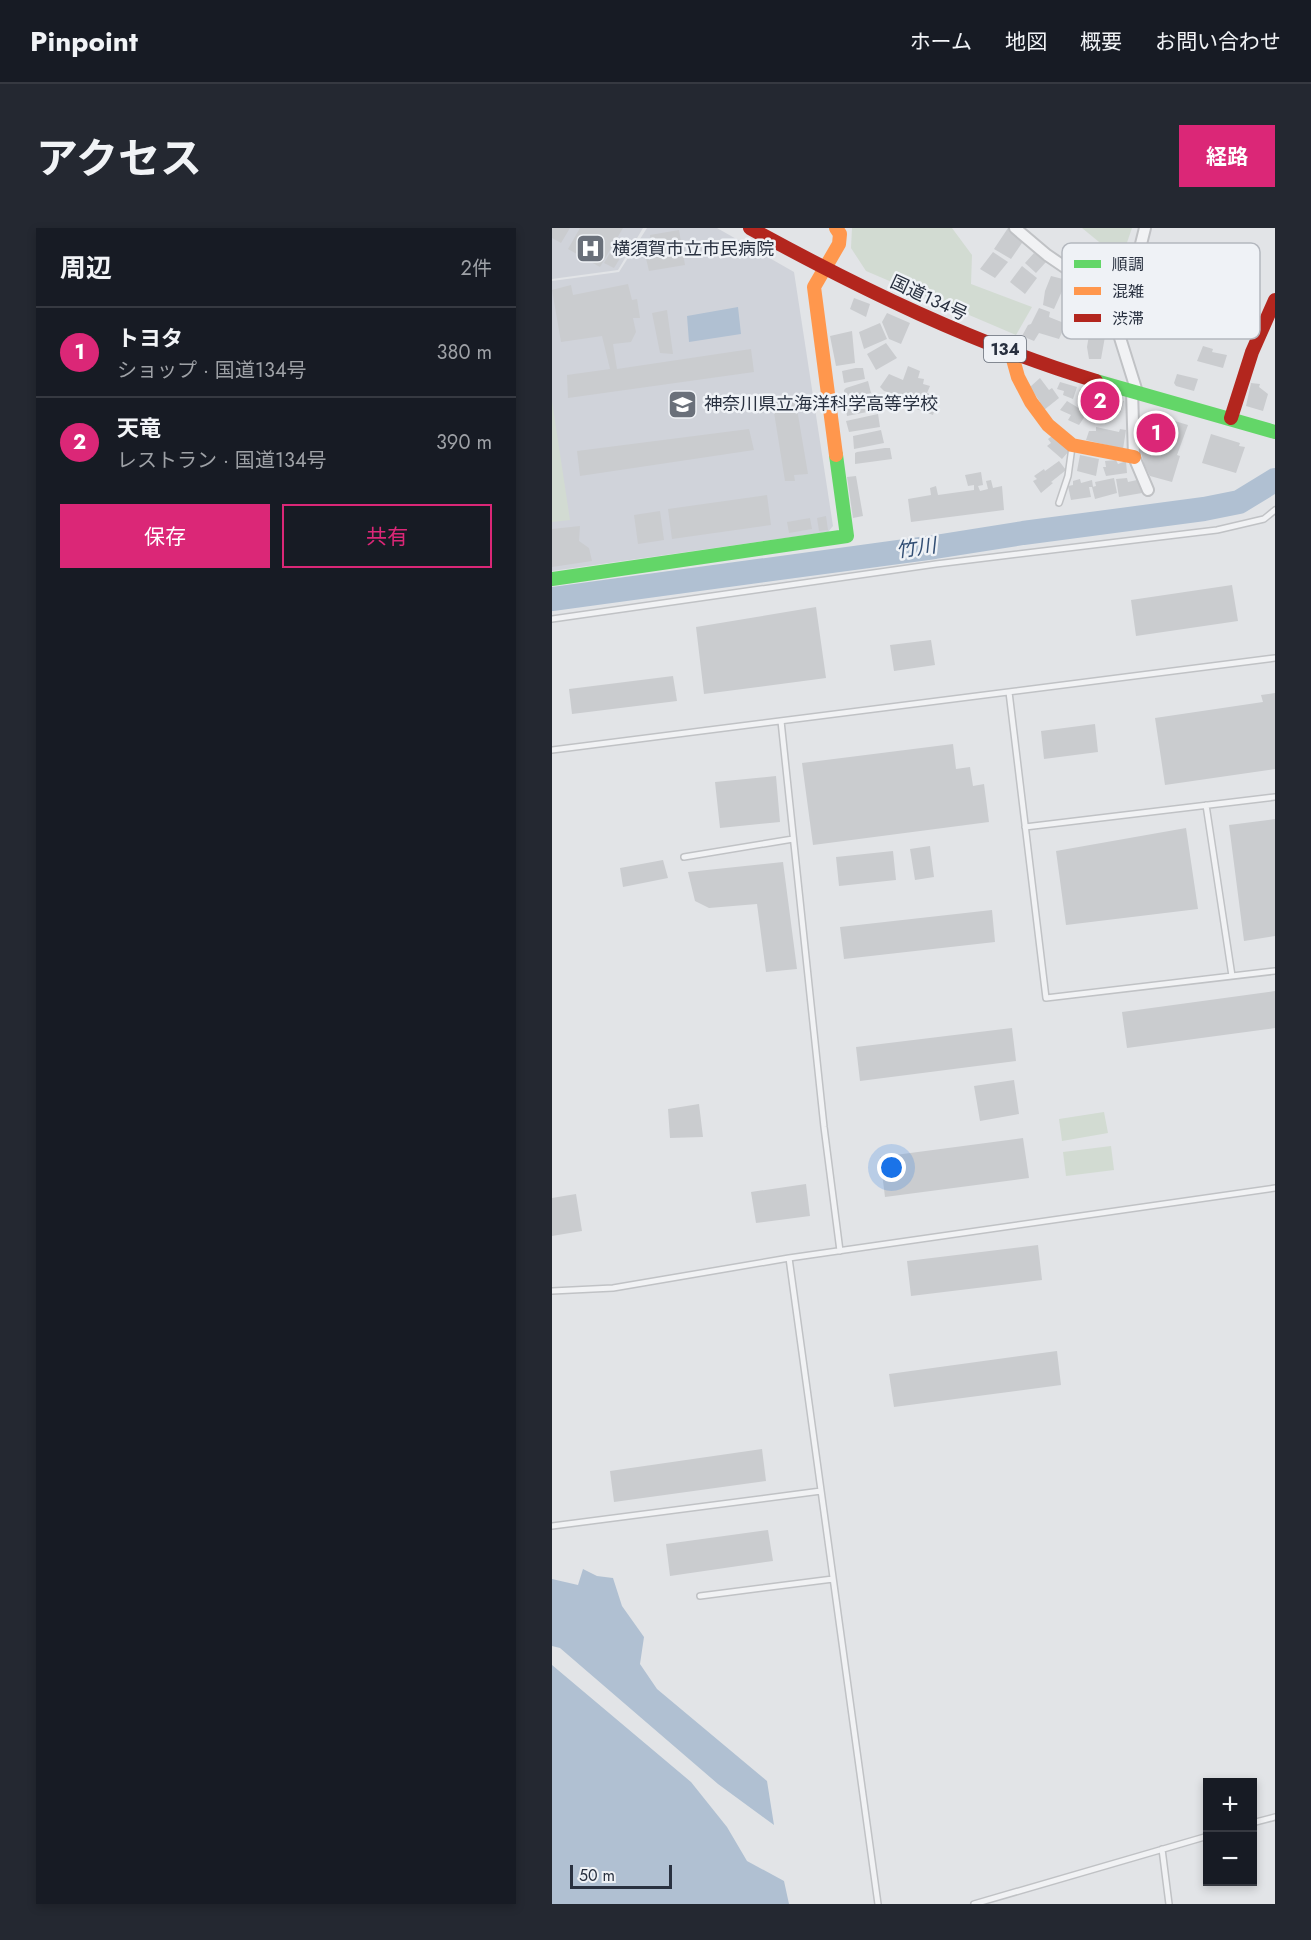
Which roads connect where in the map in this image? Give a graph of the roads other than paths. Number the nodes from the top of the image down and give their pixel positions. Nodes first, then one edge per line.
1 (750, 228) edge
2 (836, 228) edge
3 (1015, 228) edge
4 (1145, 228) edge
5 (1141, 243) edge
6 (1062, 265) edge
7 (825, 270) junction
8 (1275, 300) edge
9 (1260, 334) edge
10 (1120, 339) edge
11 (1258, 339) edge
12 (1011, 352) junction
13 (1134, 391) junction
14 (1231, 418) junction
15 (1275, 432) edge
16 (1072, 445) junction
17 (1134, 457) junction
18 (1148, 490) dead end
19 (1059, 503) dead end
20 (1275, 510) edge
21 (552, 579) edge
22 (552, 618) edge
23 (1275, 658) edge
24 (1009, 692) junction
25 (781, 721) junction
26 (552, 750) edge
27 (1275, 796) edge
28 (1206, 805) junction
29 (1025, 827) junction
30 (793, 839) junction
31 (684, 857) dead end
32 (1275, 971) edge
33 (1232, 976) junction
34 (1275, 1188) edge
35 (840, 1251) junction
36 (789, 1258) junction
37 (552, 1291) edge
38 (821, 1491) junction
39 (552, 1526) edge
40 (833, 1579) junction
41 (700, 1596) dead end
42 (1275, 1816) edge
43 (1257, 1821) edge
44 (1203, 1837) edge
45 (1162, 1849) junction
46 (878, 1904) edge
47 (974, 1904) edge
48 (1169, 1904) edge

1 - 7 main road, 国道134号 / 134
2 - 7 main road
3 - 6 street
4 - 5 street
7 - 12 main road, 国道134号 / 134
7 - 21 main road
8 - 9 main road
10 - 13 street
11 - 14 main road
12 - 13 main road, 国道134号 / 134
12 - 16 main road
13 - 14 main road, 国道134号 / 134
13 - 17 street
14 - 15 main road, 国道134号 / 134
16 - 17 main road
16 - 19 lane
17 - 18 street
20 - 22 lane
23 - 24 lane
24 - 25 lane
24 - 29 lane
25 - 26 lane
25 - 30 lane
27 - 28 lane
28 - 29 lane
28 - 33 lane
29 - 33 lane
30 - 31 lane
30 - 35 lane
32 - 33 lane
34 - 35 lane
35 - 36 lane
36 - 37 lane
36 - 38 lane
38 - 39 lane
38 - 40 lane
40 - 41 lane
40 - 46 lane
42 - 43 lane
44 - 45 lane
45 - 47 lane
45 - 48 lane

